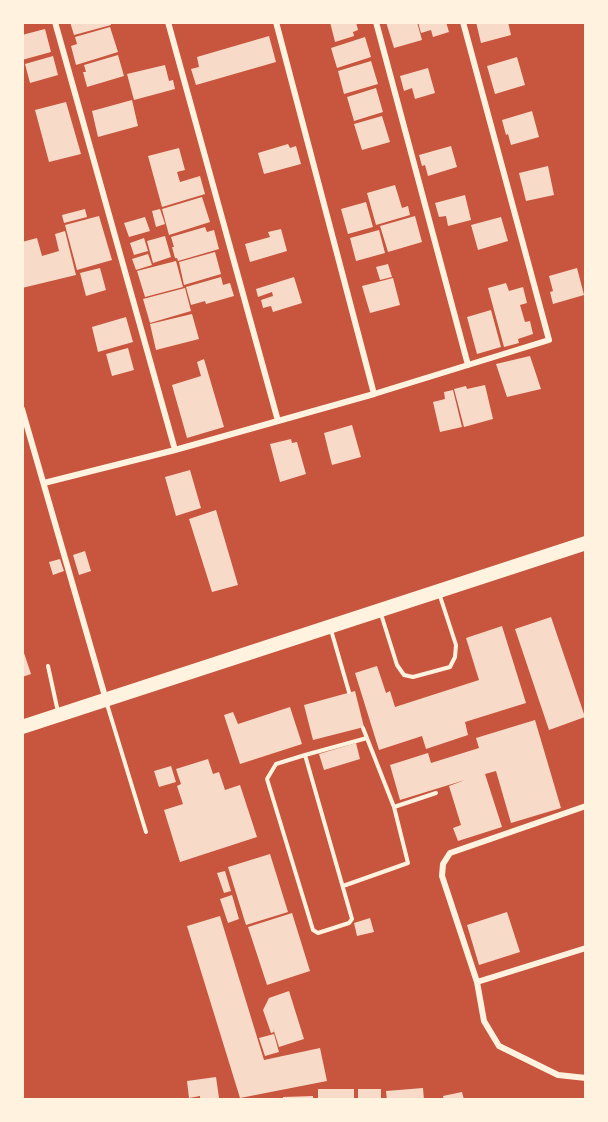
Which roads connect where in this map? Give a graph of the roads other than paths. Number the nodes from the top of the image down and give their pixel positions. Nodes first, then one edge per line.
1 (55, 22) edge
2 (168, 22) edge
3 (276, 22) edge
4 (376, 22) edge
5 (463, 22) edge
6 (468, 365) junction
7 (374, 394) junction
8 (22, 409) edge
9 (278, 421) junction
10 (175, 450) junction
11 (44, 483) junction
12 (585, 543) edge
13 (439, 591) junction
14 (380, 610) junction
15 (330, 626) junction
16 (48, 666) dead end
17 (349, 692) dead end
18 (106, 700) junction
19 (59, 716) junction
20 (22, 727) edge
21 (363, 728) dead end
22 (367, 738) junction
23 (305, 755) junction
24 (436, 793) dead end
25 (585, 806) edge
26 (394, 807) junction
27 (146, 832) dead end
28 (343, 886) junction
29 (585, 948) edge
30 (477, 982) junction
31 (585, 1078) edge

1 - 10 street
2 - 9 street
3 - 7 street
4 - 6 street
5 - 6 street
6 - 7 street
7 - 9 street
8 - 11 street
9 - 10 street
10 - 11 street
11 - 18 street
12 - 13 highway
13 - 14 highway
13 - 14 lane
14 - 15 highway
15 - 17 lane
15 - 18 highway
16 - 19 lane
18 - 19 highway
18 - 27 lane
19 - 20 highway
21 - 22 lane
22 - 23 lane
22 - 26 lane
23 - 28 lane
23 - 28 lane
24 - 26 lane
25 - 30 street
26 - 28 lane
29 - 30 street
30 - 31 street

